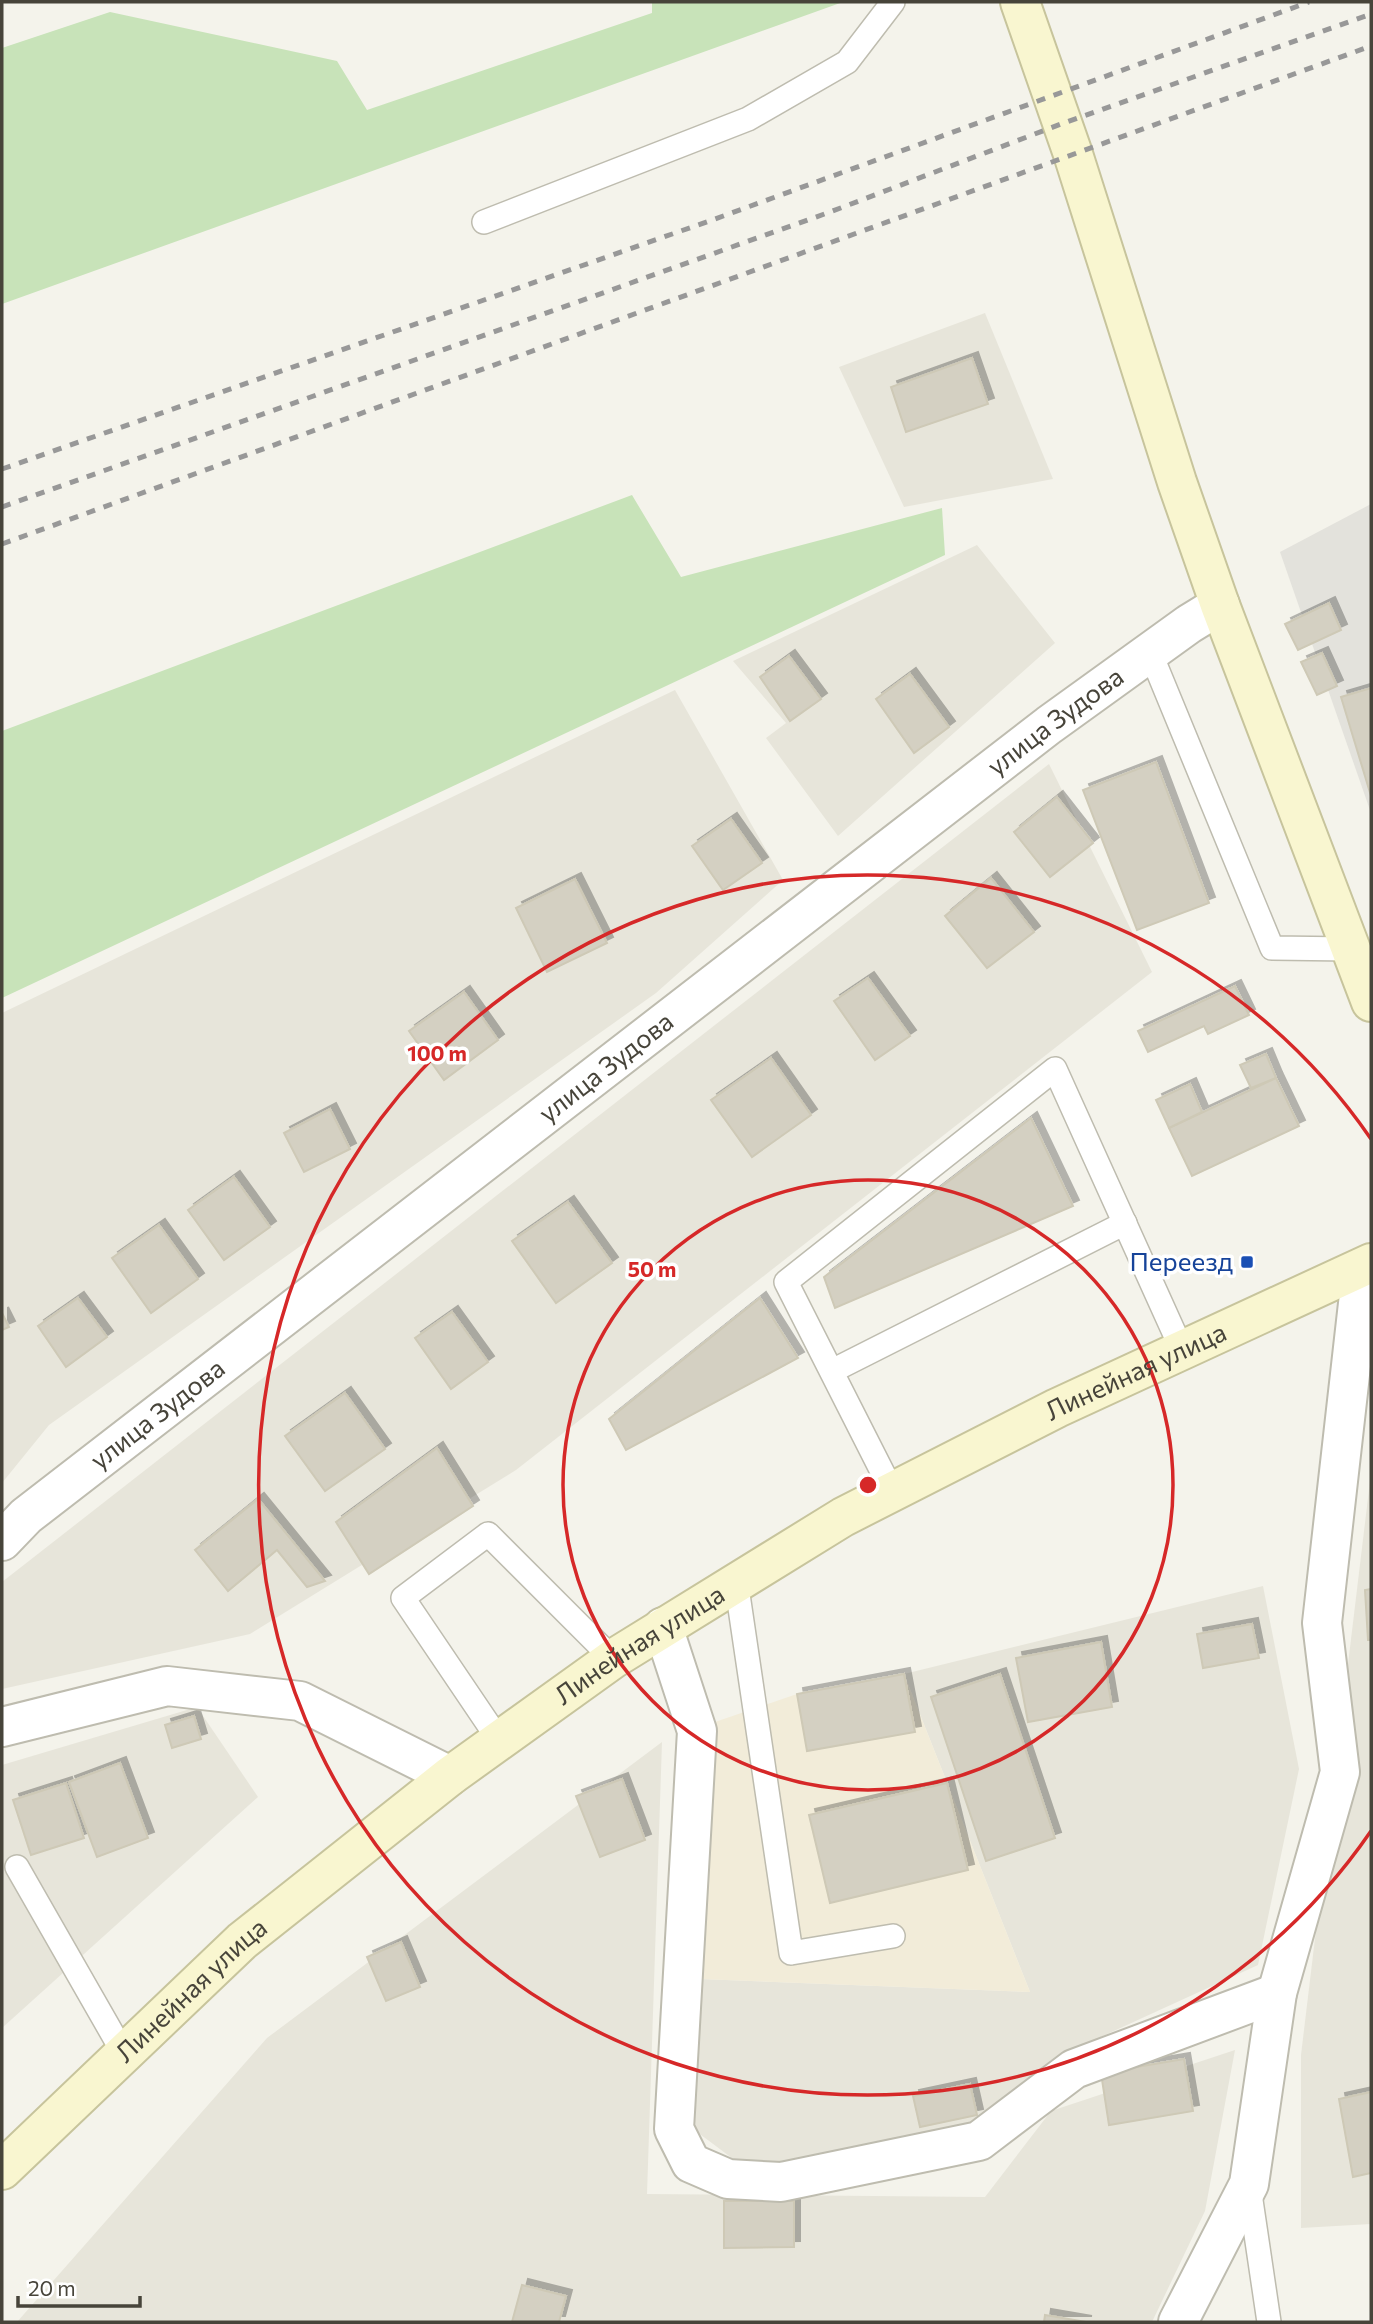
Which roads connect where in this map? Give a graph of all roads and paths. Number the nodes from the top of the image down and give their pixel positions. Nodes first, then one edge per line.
1 (893, 2) edge
2 (1020, 2) edge
3 (484, 222) dead end
4 (1220, 605) junction
5 (1150, 652) junction
6 (1351, 948) junction
7 (1371, 1002) edge
8 (1125, 1223) junction
9 (1367, 1266) edge
10 (1182, 1350) junction
11 (832, 1371) junction
12 (892, 1491) junction
13 (2, 1541) edge
14 (736, 1581) junction
15 (663, 1628) junction
16 (612, 1659) junction
17 (2, 1727) edge
18 (499, 1740) junction
19 (450, 1776) junction
20 (17, 1867) dead end
21 (893, 1936) dead end
22 (1277, 1993) junction
23 (124, 2054) junction
24 (2, 2170) edge
25 (1249, 2184) junction
26 (1178, 2322) edge
27 (1269, 2322) edge

1 - 3 lane
2 - 4 street
4 - 5 street, улица Зудова
4 - 6 street
5 - 6 lane
5 - 13 street, улица Зудова
6 - 7 street
8 - 10 lane
8 - 11 lane
8 - 11 lane
9 - 10 street, Линейная улица
9 - 22 street
10 - 12 street, Линейная улица
11 - 12 lane
12 - 14 street, Линейная улица
14 - 15 street, Линейная улица
14 - 21 lane
15 - 16 street, Линейная улица
15 - 22 street
16 - 18 street, Линейная улица
16 - 18 lane
17 - 19 street
18 - 19 street, Линейная улица
19 - 23 street, Линейная улица
20 - 23 lane
22 - 25 street
23 - 24 street, Линейная улица
25 - 26 street
25 - 27 lane

